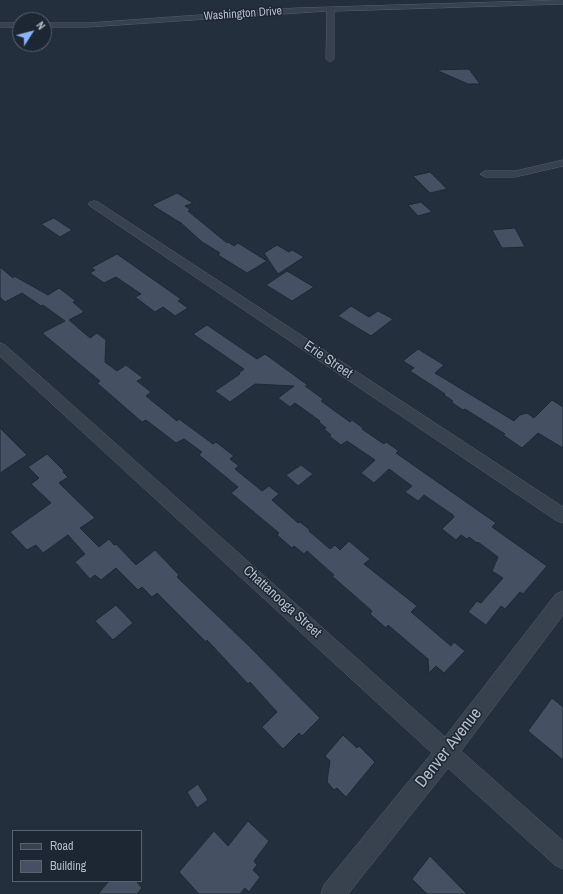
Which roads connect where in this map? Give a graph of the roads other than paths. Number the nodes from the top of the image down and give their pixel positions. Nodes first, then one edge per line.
1 (563, 2) edge
2 (333, 9) junction
3 (0, 25) edge
4 (12, 25) edge
5 (52, 25) edge
6 (330, 59) dead end
7 (563, 163) edge
8 (485, 174) dead end
9 (94, 204) dead end
10 (0, 348) edge
11 (563, 516) edge
12 (563, 600) edge
13 (447, 752) junction
14 (563, 857) edge
15 (333, 894) edge

1 - 2 street, Washington Drive
2 - 5 street, Washington Drive
2 - 6 street
3 - 4 street
7 - 8 street
9 - 11 street, Erie Street
10 - 13 street, Chattanooga Street
12 - 13 street, Denver Avenue
13 - 14 street, Chattanooga Street
13 - 15 street, Denver Avenue

